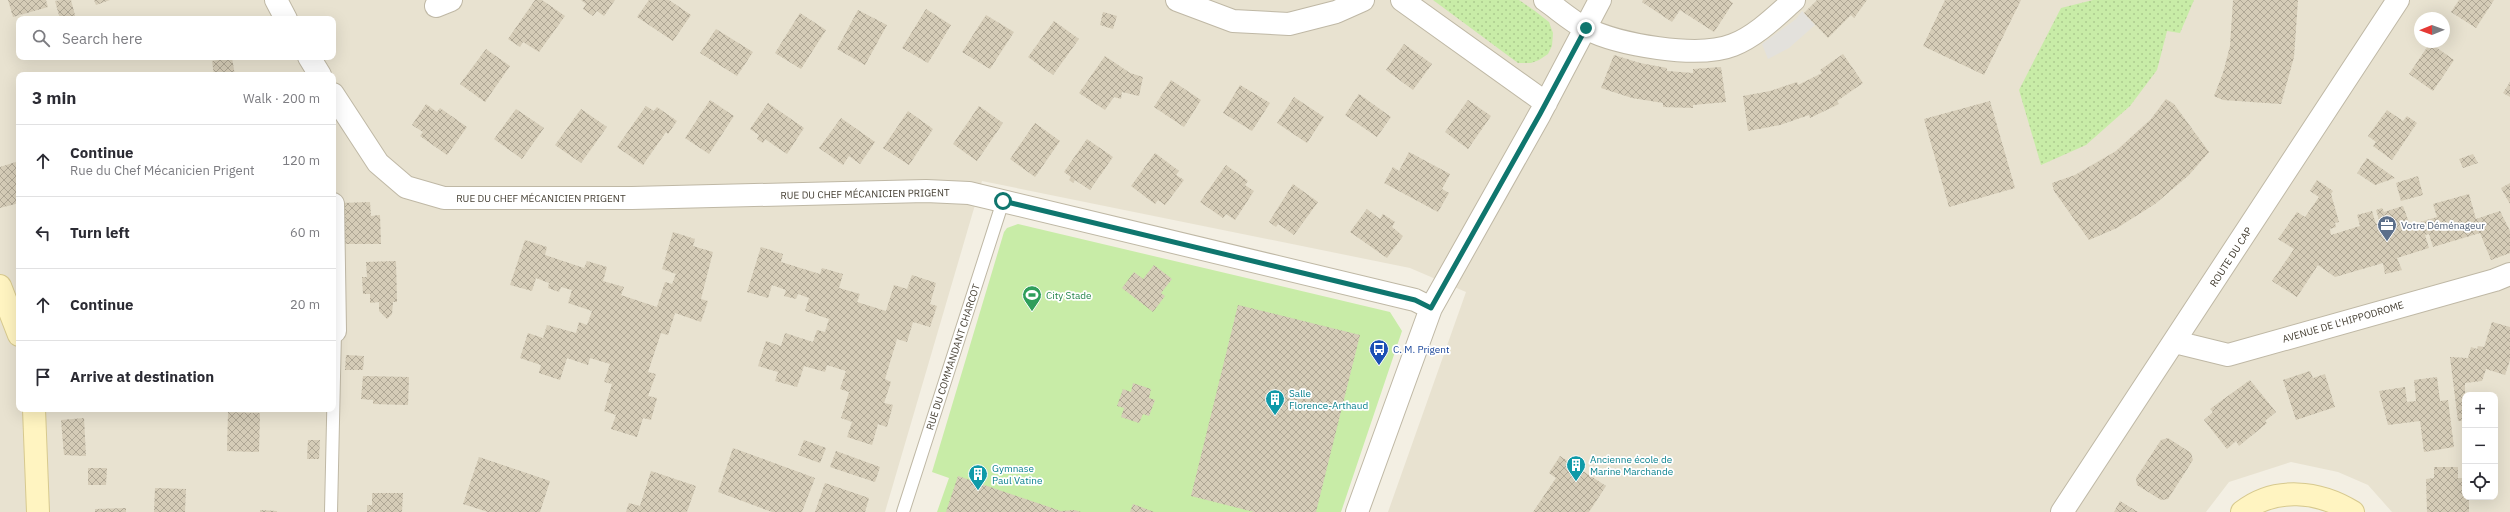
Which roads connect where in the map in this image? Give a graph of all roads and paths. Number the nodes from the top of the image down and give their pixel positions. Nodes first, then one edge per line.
1 (276, 0) edge
2 (1177, 0) edge
3 (1363, 0) edge
4 (1402, 0) edge
5 (1545, 0) edge
6 (1600, 0) edge
7 (1794, 0) edge
8 (2398, 0) edge
9 (284, 16) edge
10 (1586, 28) junction
11 (304, 60) edge
12 (311, 60) edge
13 (308, 72) edge
14 (318, 72) edge
15 (336, 99) edge
16 (1546, 103) junction
17 (1003, 201) junction
18 (2510, 274) edge
19 (0, 286) edge
20 (1431, 308) junction
21 (16, 327) edge
22 (2175, 342) junction
23 (34, 412) edge
24 (333, 412) edge
25 (38, 512) edge
26 (331, 512) edge
27 (903, 512) edge
28 (1357, 512) edge
29 (2062, 512) edge
30 (2242, 512) edge
31 (2352, 512) edge

1 - 9 street
2 - 3 street
4 - 16 street
5 - 10 street
6 - 10 street
7 - 10 street
8 - 22 street, ROUTE DU CAP
10 - 16 street
11 - 13 street
12 - 14 street
15 - 17 street, RUE DU CHEF MÉCANICIEN PRIGENT
16 - 20 street
17 - 20 street, RUE DU CHEF MÉCANICIEN PRIGENT
17 - 27 lane, RUE DU COMMANDANT CHARCOT
18 - 22 street, AVENUE DE L'HIPPODROME
19 - 21 street
20 - 28 street
22 - 29 street, ROUTE DU CAP
23 - 25 street
24 - 26 lane
30 - 31 street

